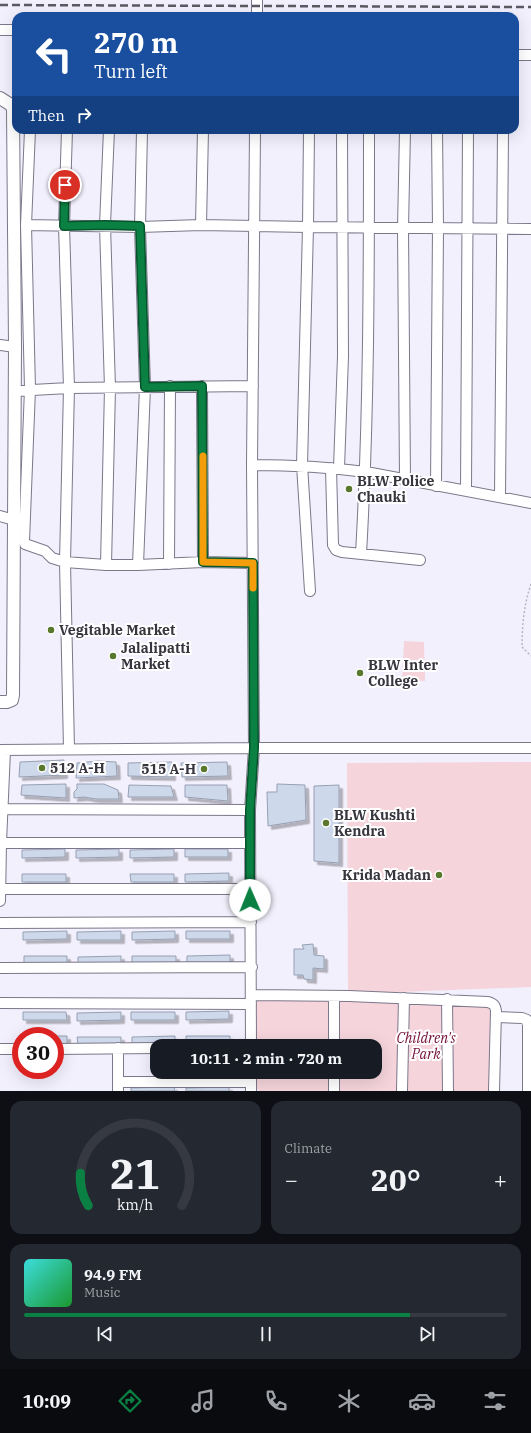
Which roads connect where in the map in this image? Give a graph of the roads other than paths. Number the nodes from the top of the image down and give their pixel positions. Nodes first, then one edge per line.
1 (257, 0) edge
2 (256, 12) edge
3 (0, 30) edge
4 (12, 30) edge
5 (519, 55) edge
6 (531, 55) edge
7 (0, 98) edge
8 (12, 106) edge
9 (14, 134) edge
10 (30, 134) edge
11 (67, 134) edge
12 (109, 134) edge
13 (142, 134) edge
14 (203, 134) edge
15 (255, 134) edge
16 (309, 134) edge
17 (342, 134) edge
18 (369, 134) edge
19 (405, 134) edge
20 (437, 134) edge
21 (468, 134) edge
22 (503, 134) edge
23 (105, 225) junction
24 (201, 225) junction
25 (26, 226) junction
26 (64, 226) junction
27 (140, 226) junction
28 (254, 226) junction
29 (308, 227) junction
30 (342, 227) junction
31 (369, 228) junction
32 (403, 228) junction
33 (438, 228) junction
34 (468, 228) junction
35 (503, 228) junction
36 (531, 229) edge
37 (0, 345) edge
38 (15, 347) junction
39 (170, 386) junction
40 (202, 386) junction
41 (253, 386) junction
42 (145, 387) junction
43 (69, 388) junction
44 (110, 388) junction
45 (30, 389) junction
46 (14, 390) junction
47 (252, 465) junction
48 (302, 465) junction
49 (335, 468) junction
50 (366, 472) junction
51 (406, 479) junction
52 (436, 486) junction
53 (466, 491) junction
54 (500, 497) junction
55 (531, 503) edge
56 (0, 516) edge
57 (14, 520) junction
58 (361, 554) junction
59 (420, 560) dead end
60 (65, 562) junction
61 (203, 562) junction
62 (253, 563) junction
63 (169, 564) junction
64 (106, 565) junction
65 (138, 565) junction
66 (310, 590) dead end
67 (0, 702) edge
68 (254, 748) junction
69 (531, 748) edge
70 (69, 749) junction
71 (2, 750) edge
72 (1, 809) edge
73 (250, 810) junction
74 (0, 843) edge
75 (250, 843) junction
76 (0, 889) edge
77 (249, 889) junction
78 (0, 901) edge
79 (251, 922) junction
80 (0, 923) edge
81 (252, 967) junction
82 (0, 968) edge
83 (334, 996) junction
84 (404, 998) junction
85 (251, 999) junction
86 (447, 999) junction
87 (0, 1000) edge
88 (0, 1004) edge
89 (496, 1017) junction
90 (251, 1039) edge
91 (334, 1039) edge
92 (64, 1048) edge
93 (118, 1048) junction
94 (150, 1048) edge
95 (0, 1049) edge
96 (12, 1049) edge
97 (334, 1079) edge
98 (118, 1087) edge
99 (251, 1087) edge
100 (334, 1091) edge
101 (402, 1091) edge
102 (448, 1091) edge
103 (494, 1091) edge
104 (528, 1091) edge

1 - 2 street
3 - 4 street
5 - 6 street
7 - 8 street
9 - 38 street
10 - 25 street
11 - 26 street
12 - 23 street
13 - 27 street
14 - 24 street
15 - 28 street
16 - 29 street
17 - 30 street
18 - 31 street
19 - 32 street
20 - 33 street
21 - 34 street
22 - 35 street
23 - 26 street
23 - 27 street
23 - 44 street
24 - 27 street
24 - 28 street
25 - 26 street
25 - 45 street
26 - 43 street
27 - 42 street
28 - 29 street
28 - 41 street
29 - 30 street
29 - 48 street
30 - 31 street
30 - 49 street
31 - 32 street
31 - 50 street
32 - 33 street
32 - 51 street
33 - 34 street
33 - 52 street
34 - 35 street
34 - 53 street
35 - 36 street
35 - 54 street
37 - 38 street
38 - 46 street
39 - 40 street
39 - 42 street
39 - 63 street
40 - 41 street
40 - 61 street
41 - 47 street
42 - 44 street
42 - 65 street
43 - 44 street
43 - 45 street
43 - 60 street
44 - 64 street
45 - 46 street
45 - 60 street
46 - 57 street
47 - 48 street
47 - 62 street
48 - 49 street
48 - 66 street
49 - 50 street
49 - 58 street
50 - 51 street
50 - 58 street
51 - 52 street
52 - 53 street
53 - 54 street
54 - 55 street
56 - 57 street
57 - 67 street
58 - 59 street
60 - 64 street
60 - 70 street
61 - 62 street
61 - 63 street
62 - 68 street
63 - 65 street
64 - 65 street
68 - 69 street
68 - 70 street
68 - 73 street
70 - 71 street
71 - 72 street
72 - 73 street
72 - 74 street
73 - 75 street
74 - 75 street
74 - 76 street
75 - 77 street
76 - 77 street
76 - 78 street
77 - 79 street
79 - 80 street
79 - 81 street
81 - 82 street
81 - 85 street
83 - 84 street
83 - 85 street
83 - 91 street
84 - 86 street
84 - 101 street
85 - 88 street
85 - 90 street
86 - 89 street
86 - 102 street
87 - 88 street
89 - 103 street
89 - 104 street
92 - 93 street
93 - 94 street
93 - 98 street
95 - 96 street
97 - 100 street
98 - 99 street

